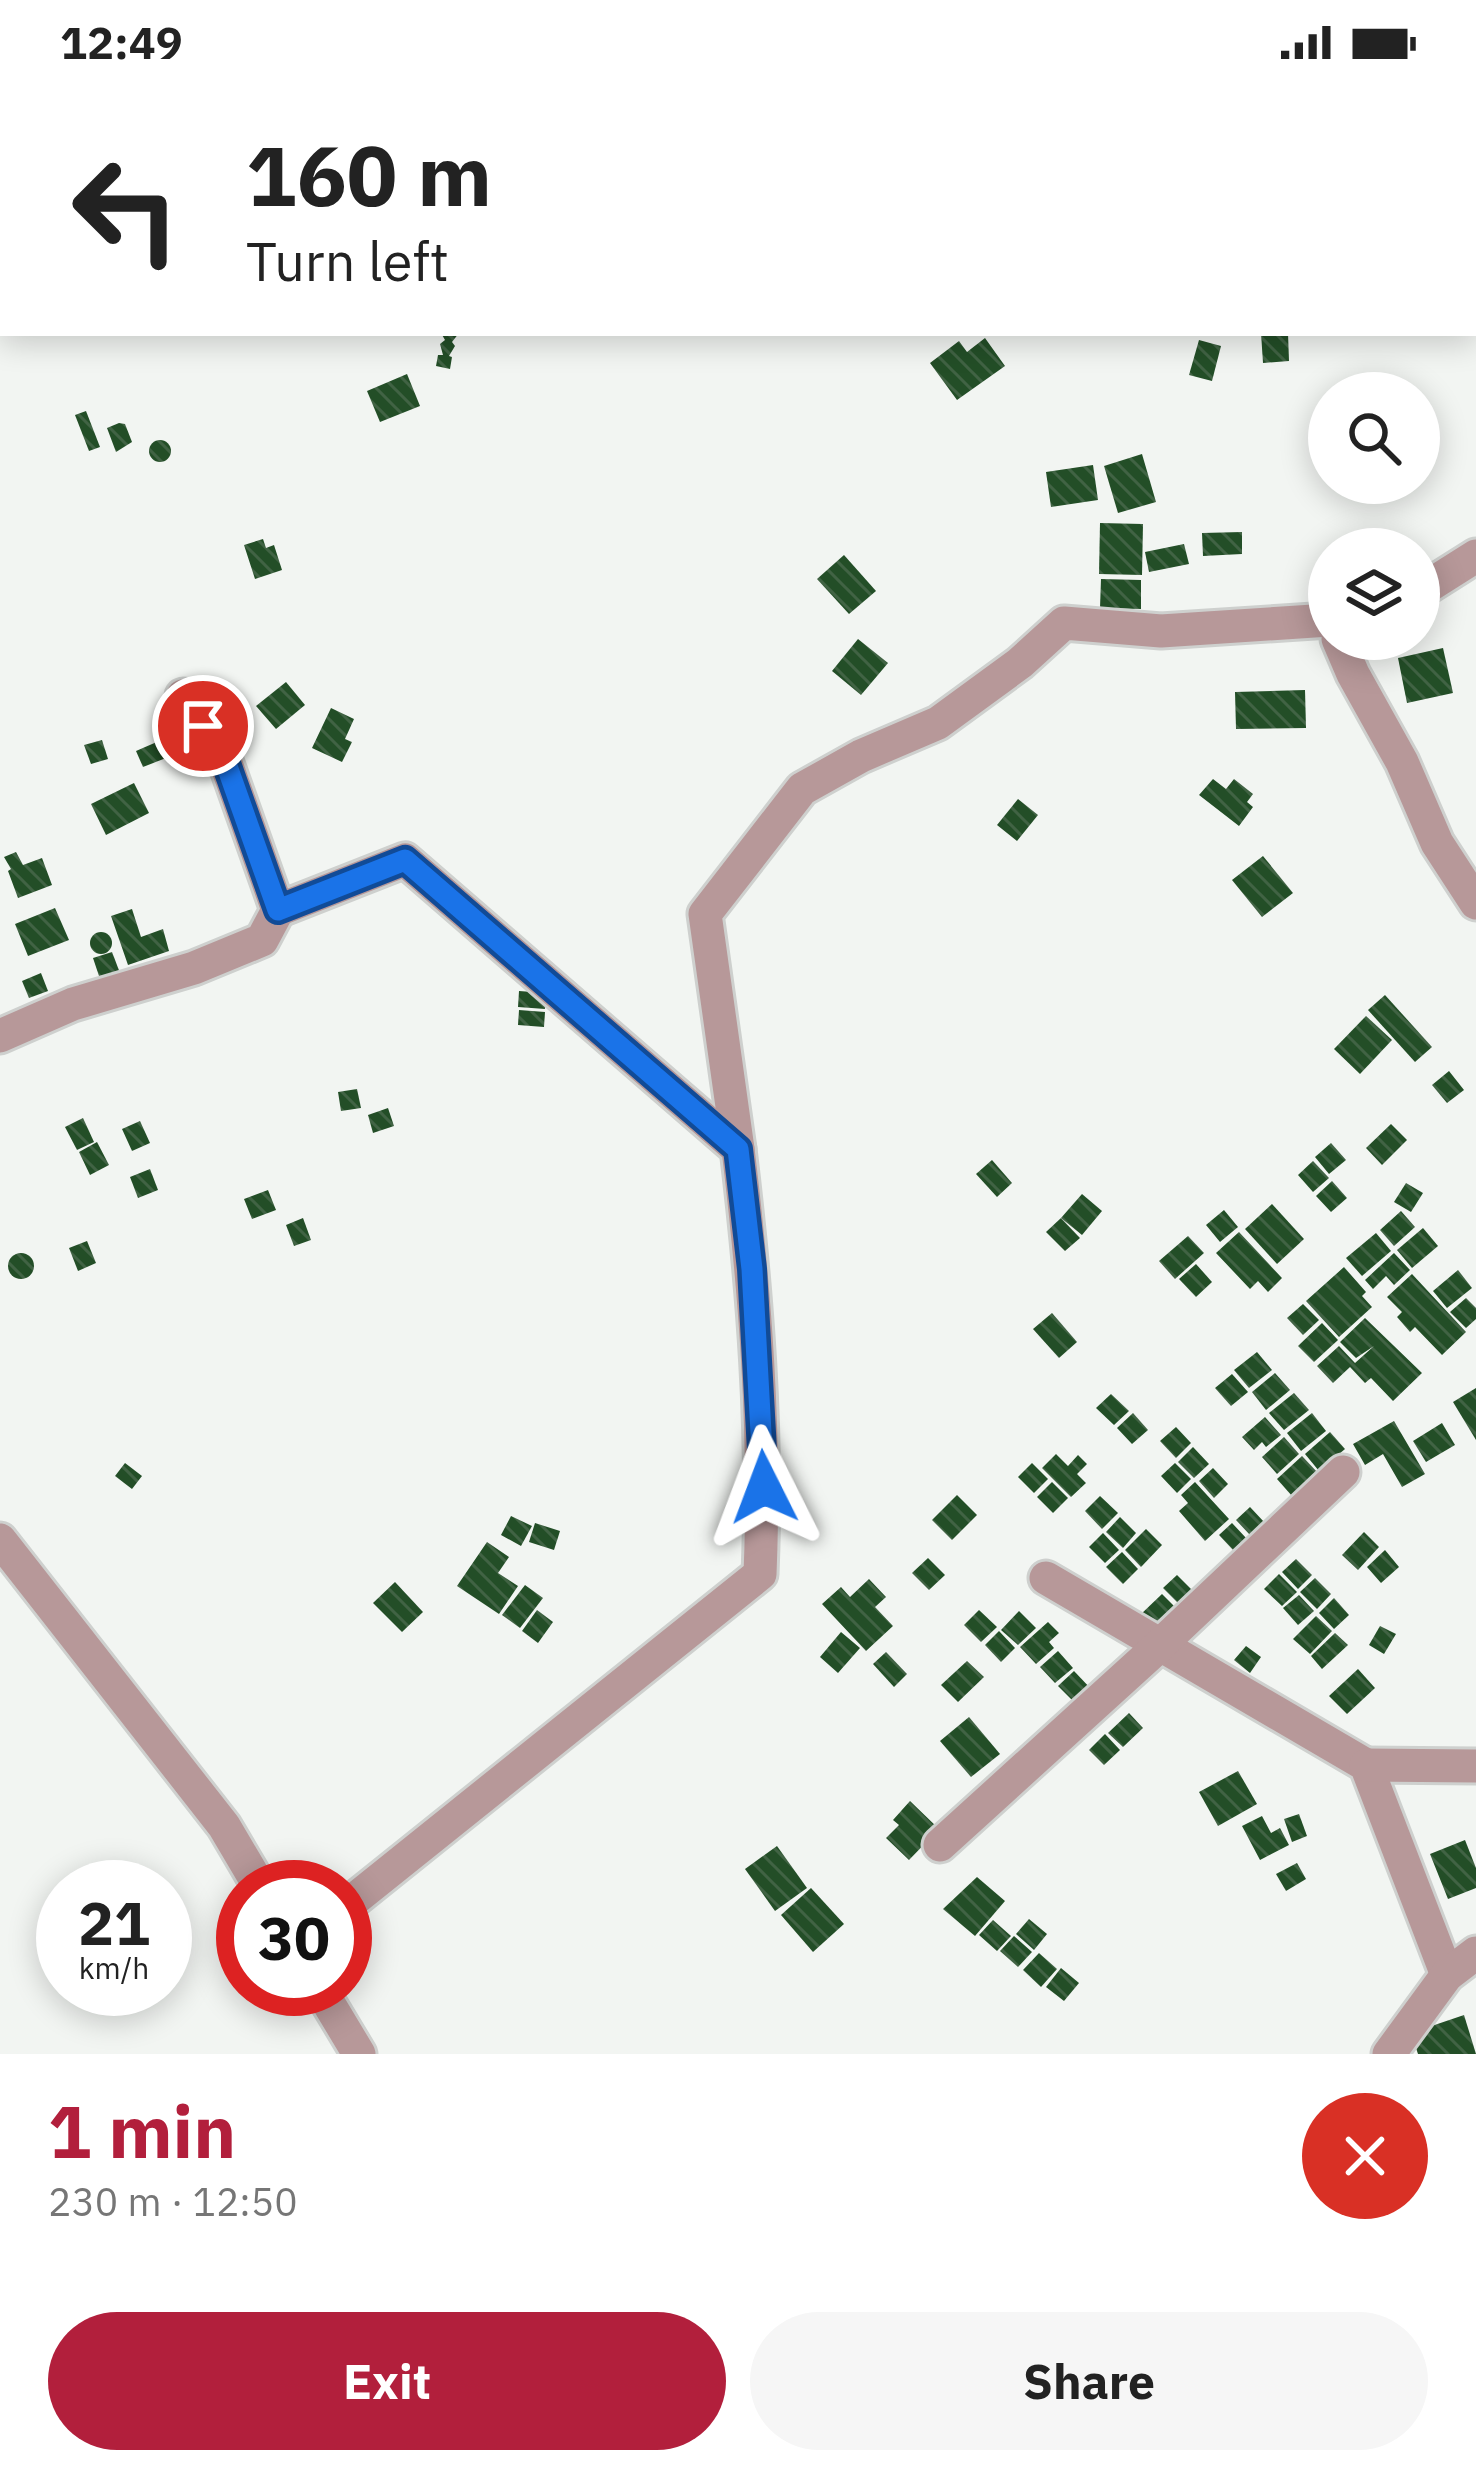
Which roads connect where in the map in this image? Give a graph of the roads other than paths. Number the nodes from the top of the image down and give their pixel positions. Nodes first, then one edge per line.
1 (1476, 556) edge
2 (1440, 579) edge
3 (1308, 621) edge
4 (1347, 660) edge
5 (183, 696) dead end
6 (1476, 902) edge
7 (278, 910) junction
8 (0, 1036) edge
9 (738, 1149) junction
10 (1343, 1472) dead end
11 (0, 1540) edge
12 (1046, 1578) dead end
13 (1160, 1646) junction
14 (1366, 1765) junction
15 (1476, 1766) edge
16 (940, 1845) dead end
17 (244, 1860) edge
18 (372, 1885) edge
19 (1476, 1953) edge
20 (1447, 1976) junction
21 (336, 2016) edge
22 (358, 2054) edge
23 (1388, 2054) edge

1 - 2 street
3 - 9 street
4 - 6 street
5 - 7 street
7 - 8 street
7 - 9 street
9 - 18 street
10 - 13 street
11 - 17 street
12 - 13 street
13 - 14 street
13 - 16 street
14 - 15 street
14 - 20 street
19 - 20 street
20 - 23 street
21 - 22 street

